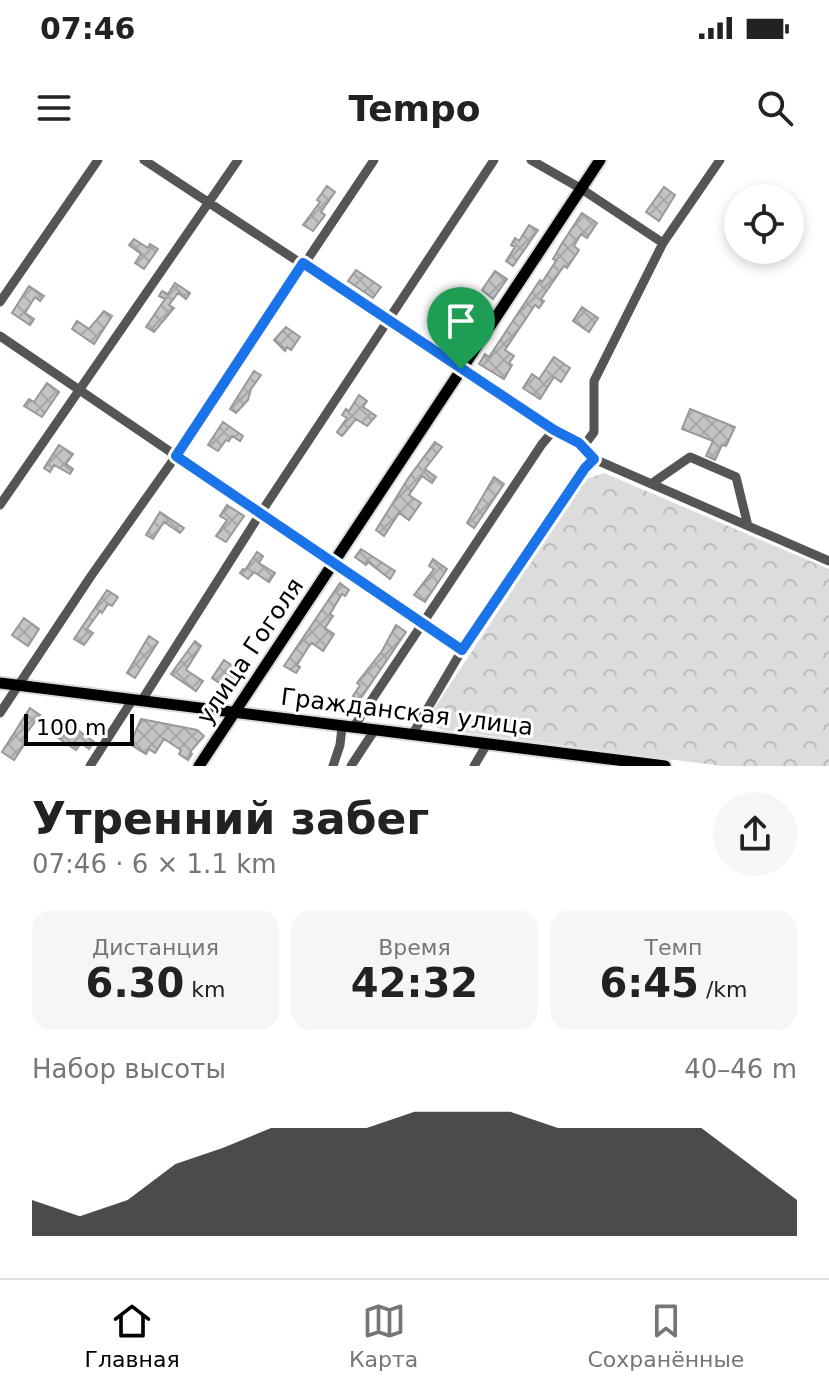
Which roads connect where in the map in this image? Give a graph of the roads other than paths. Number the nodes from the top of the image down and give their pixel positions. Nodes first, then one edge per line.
1 (98, 160) edge
2 (144, 160) edge
3 (238, 160) edge
4 (374, 160) edge
5 (494, 160) edge
6 (531, 160) edge
7 (600, 160) edge
8 (720, 160) edge
9 (580, 188) junction
10 (210, 202) junction
11 (663, 243) junction
12 (303, 263) junction
13 (0, 302) edge
14 (388, 319) junction
15 (0, 336) edge
16 (461, 369) junction
17 (79, 390) junction
18 (554, 430) junction
19 (583, 447) junction
20 (176, 456) junction
21 (594, 459) junction
22 (651, 484) junction
23 (0, 505) edge
24 (260, 514) junction
25 (748, 526) junction
26 (829, 561) edge
27 (336, 562) junction
28 (424, 625) junction
29 (462, 650) junction
30 (0, 683) edge
31 (18, 685) junction
32 (138, 700) junction
33 (235, 712) junction
34 (0, 713) edge
35 (347, 727) junction
36 (374, 731) junction
37 (412, 735) junction
38 (487, 744) junction
39 (90, 766) edge
40 (199, 766) edge
41 (333, 766) edge
42 (351, 766) edge
43 (474, 766) edge
44 (665, 766) edge

1 - 13 street
2 - 10 street
3 - 10 street
4 - 12 street
5 - 14 street
6 - 9 street
7 - 9 main road, улица Гоголя
8 - 11 street
9 - 11 street
9 - 16 main road, улица Гоголя
10 - 12 street
10 - 17 street
11 - 19 street
12 - 14 street
12 - 20 street
14 - 16 street
14 - 24 street
15 - 17 street
16 - 18 street
16 - 27 main road, улица Гоголя
17 - 20 street
17 - 23 street
18 - 19 street
18 - 28 street
19 - 21 street
20 - 24 street
20 - 31 street
21 - 22 street
21 - 29 street
22 - 25 street
22 - 25 street
24 - 27 street
24 - 32 street
25 - 26 street
27 - 28 street
27 - 33 main road, улица Гоголя
28 - 29 street
28 - 35 street
29 - 37 street
30 - 31 main road, Гражданская улица
31 - 32 main road, Гражданская улица
31 - 34 street
32 - 33 main road, Гражданская улица
32 - 39 street
33 - 35 main road, Гражданская улица
33 - 40 main road, улица Гоголя
35 - 36 main road, Гражданская улица
35 - 41 street
36 - 37 main road, Гражданская улица
36 - 42 street
37 - 38 main road, Гражданская улица
38 - 43 street
38 - 44 main road, Гражданская улица

